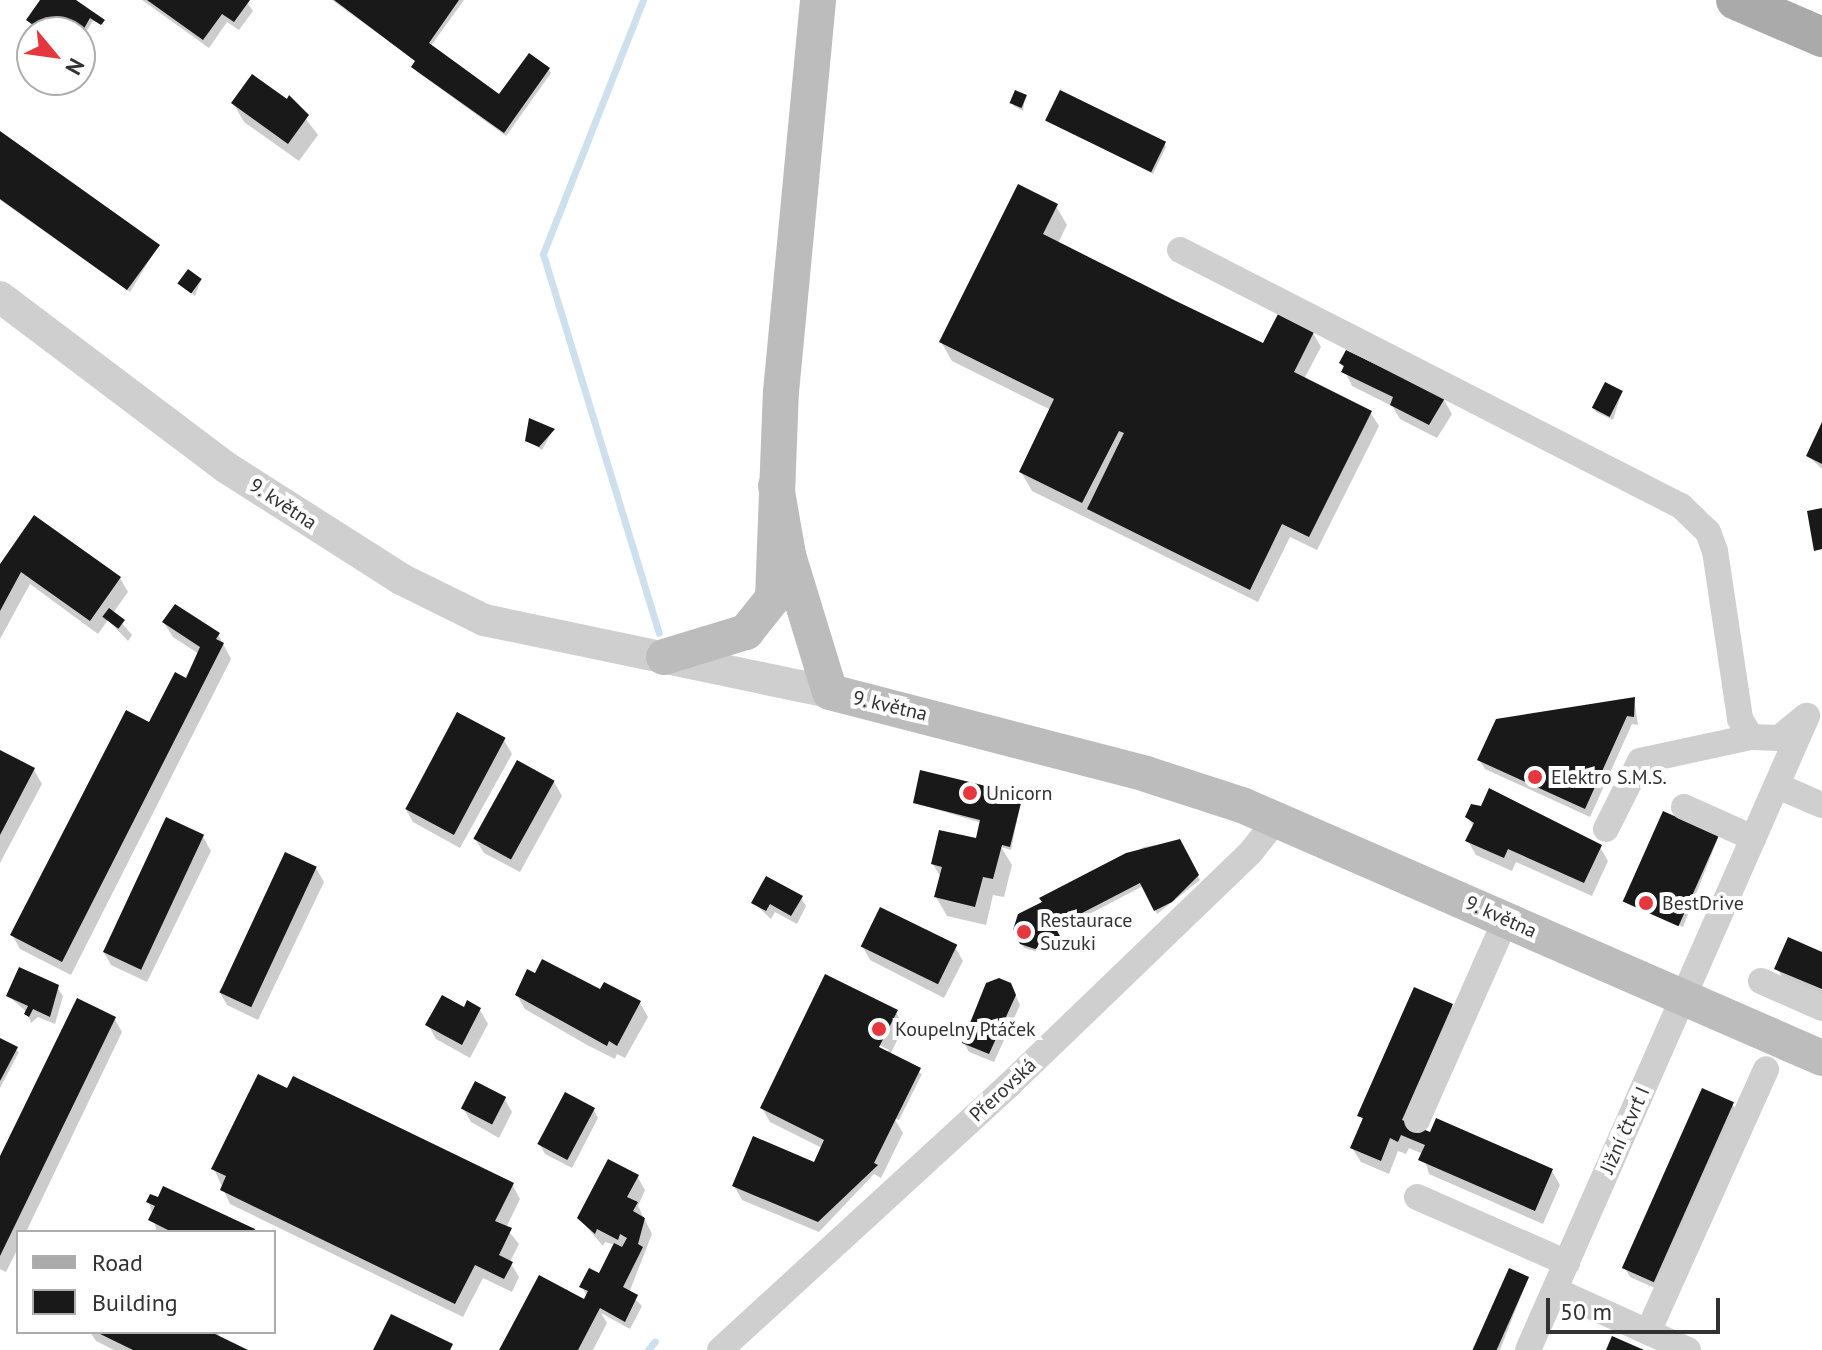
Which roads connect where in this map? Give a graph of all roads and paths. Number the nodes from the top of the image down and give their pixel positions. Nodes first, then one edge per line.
1 (818, 0) edge
2 (1736, 0) edge
3 (1798, 0) edge
4 (1822, 11) edge
5 (1822, 37) edge
6 (1180, 250) dead end
7 (0, 297) edge
8 (776, 486) junction
9 (664, 657) junction
10 (830, 692) junction
11 (1815, 711) edge
12 (1751, 737) junction
13 (1778, 786) junction
14 (1822, 805) edge
15 (1684, 807) dead end
16 (1277, 819) junction
17 (1606, 829) dead end
18 (1753, 838) junction
19 (1506, 919) junction
20 (1761, 981) dead end
21 (1684, 997) junction
22 (1822, 1008) edge
23 (1822, 1058) edge
24 (1766, 1069) dead end
25 (1417, 1120) dead end
26 (1417, 1197) dead end
27 (1567, 1263) junction
28 (1555, 1290) junction
29 (1648, 1332) junction
30 (720, 1350) edge
31 (1528, 1350) edge
32 (1688, 1350) edge

1 - 8 main road
2 - 5 main road
3 - 4 main road
6 - 12 street
7 - 9 street, 9. května
8 - 9 main road
8 - 10 main road
9 - 10 street, 9. května
10 - 16 main road, 9. května
11 - 12 street
11 - 13 street, Jižní čtvrť I
12 - 17 street
13 - 14 street
13 - 18 street, Jižní čtvrť I
15 - 18 street
16 - 19 main road, 9. května
16 - 30 street, Přerovská
18 - 21 street, Jižní čtvrť I
19 - 21 main road, 9. května
19 - 25 street
20 - 22 street
21 - 23 main road, 9. května
21 - 27 street, Jižní čtvrť I
24 - 29 street
26 - 27 street
27 - 28 street, Jižní čtvrť I
28 - 29 street
28 - 31 street, Jižní čtvrť I
29 - 32 street

